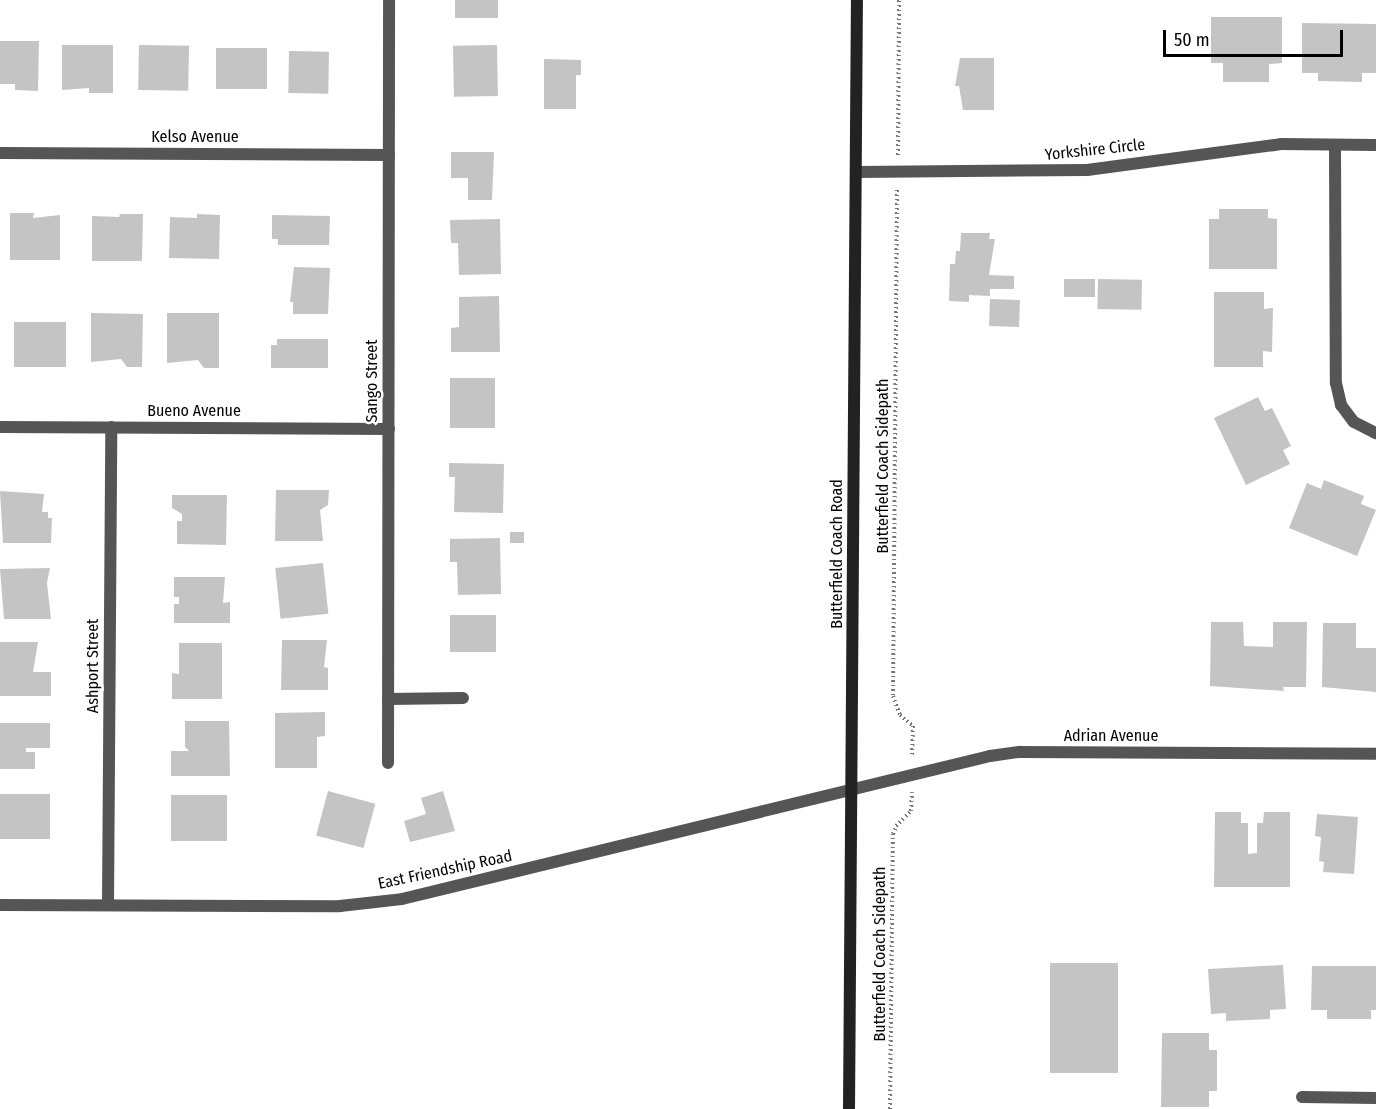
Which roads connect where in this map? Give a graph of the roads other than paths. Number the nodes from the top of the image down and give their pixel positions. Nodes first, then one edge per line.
1 (389, 0) edge
2 (857, 0) edge
3 (1335, 145) junction
4 (1376, 145) edge
5 (0, 153) edge
6 (389, 155) junction
7 (856, 172) junction
8 (0, 426) edge
9 (111, 427) junction
10 (389, 429) junction
11 (1376, 433) edge
12 (463, 698) dead end
13 (388, 699) junction
14 (1376, 754) edge
15 (388, 763) dead end
16 (851, 792) junction
17 (108, 904) junction
18 (0, 905) edge
19 (1302, 1097) dead end
20 (1376, 1098) edge
21 (849, 1109) edge

1 - 6 street, Sango Street
2 - 7 main road, Butterfield Coach Road
3 - 4 street, Yorkshire Circle
3 - 7 street, Yorkshire Circle
3 - 11 street
5 - 6 street, Kelso Avenue
6 - 10 street, Sango Street
7 - 16 main road, Butterfield Coach Road
8 - 9 street, Bueno Avenue
9 - 10 street, Bueno Avenue
9 - 17 street, Ashport Street
10 - 13 street, Sango Street
12 - 13 street
13 - 15 street, Sango Street
14 - 16 street, Adrian Avenue
16 - 17 street, East Friendship Road
16 - 21 main road, Butterfield Coach Road
17 - 18 street, East Friendship Road
19 - 20 street

